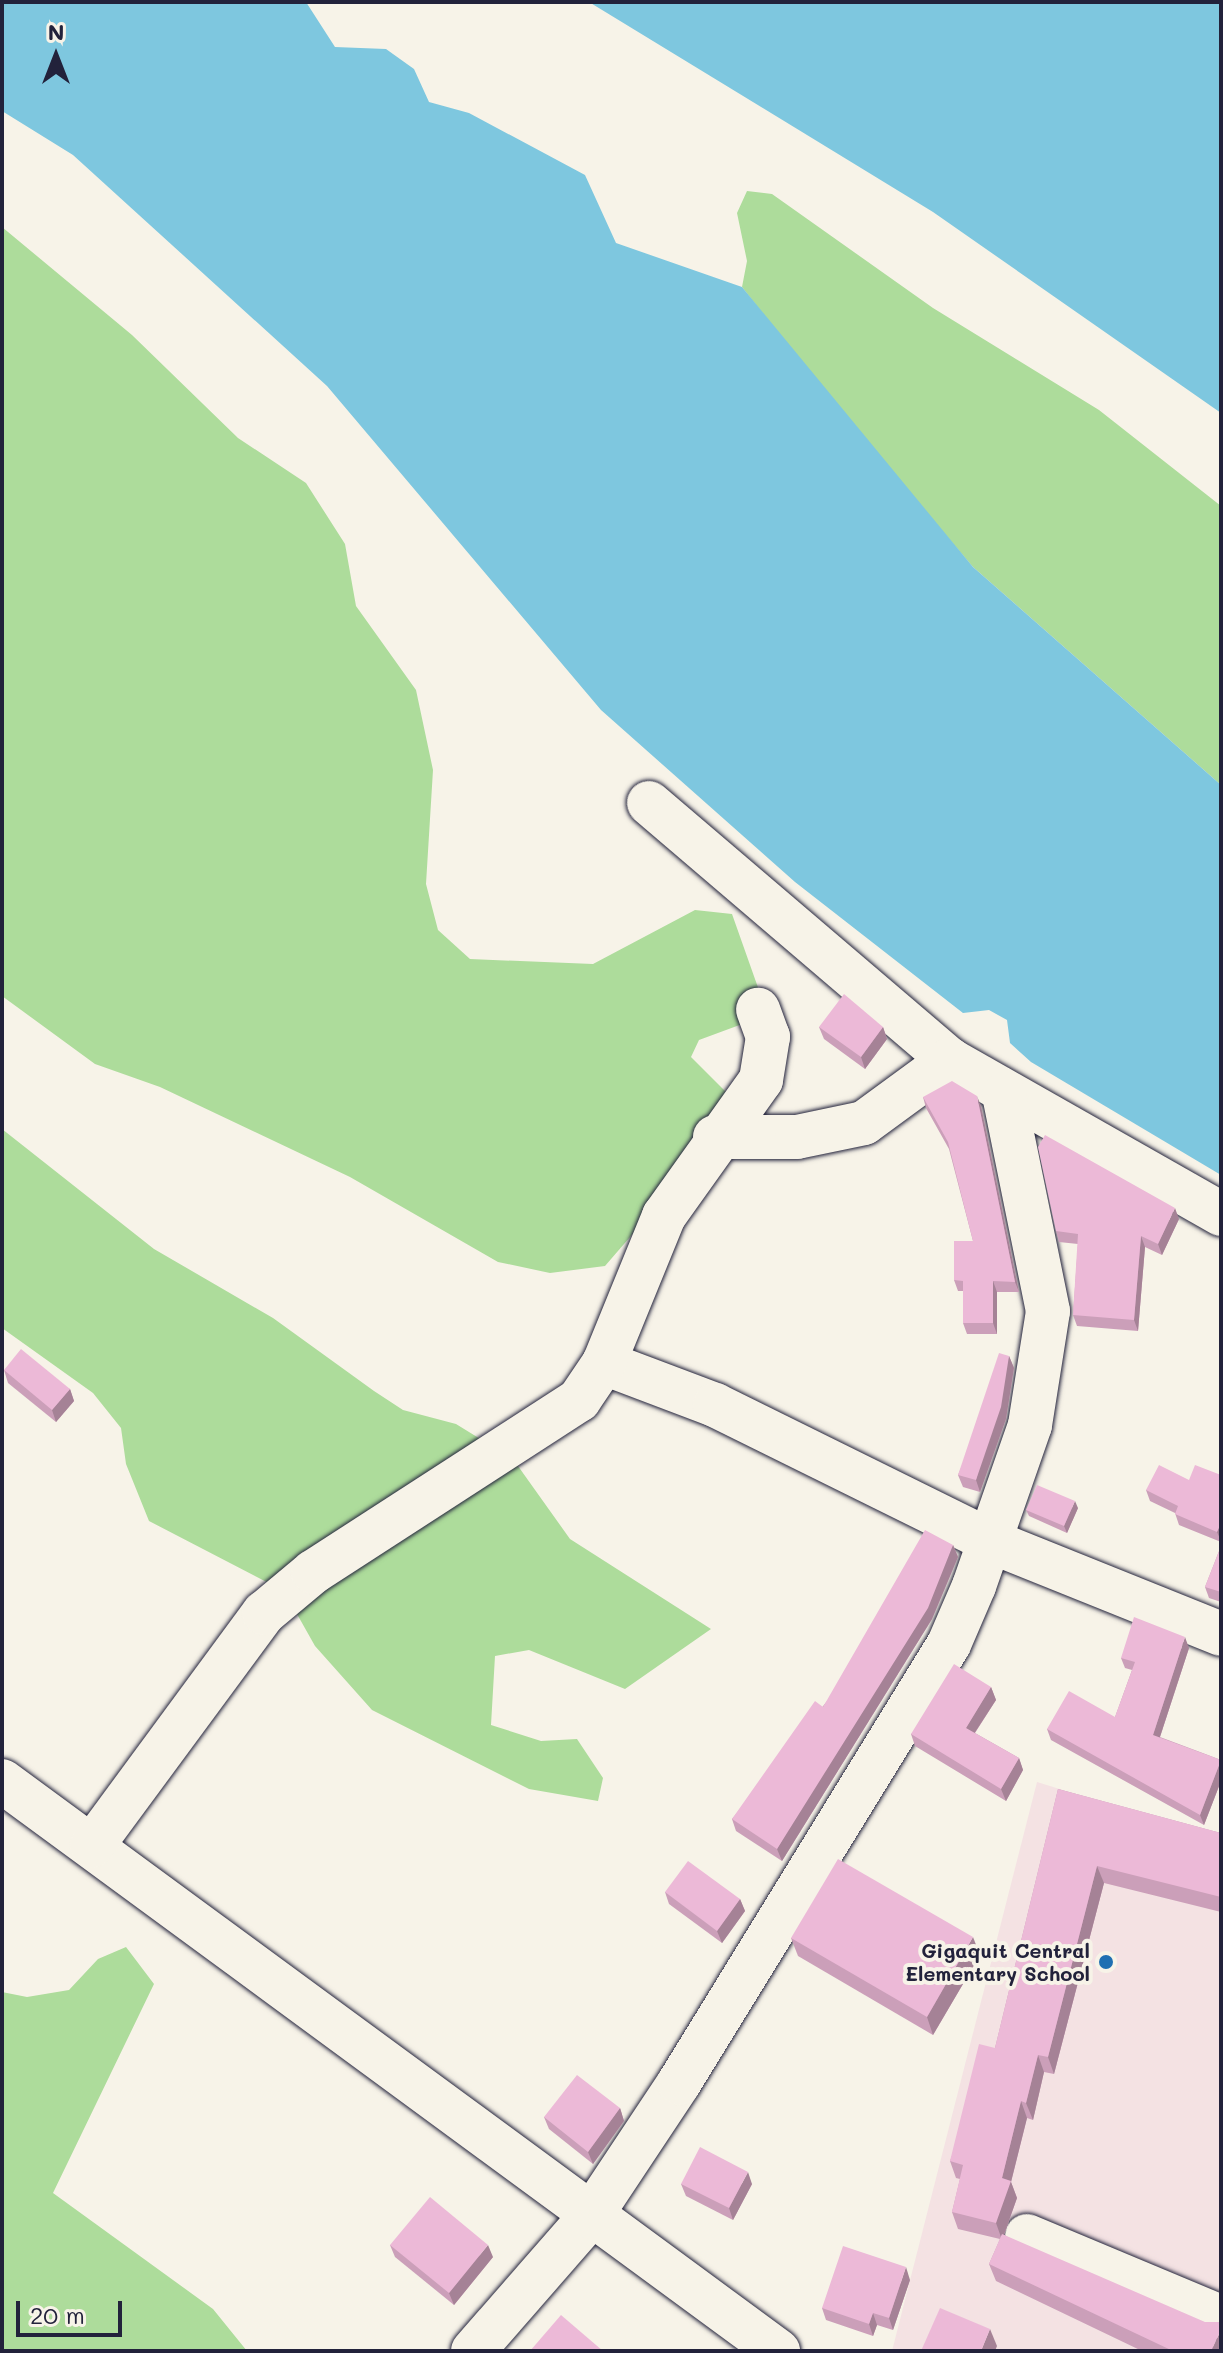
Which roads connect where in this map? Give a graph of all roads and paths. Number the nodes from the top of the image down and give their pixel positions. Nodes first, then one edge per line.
1 (649, 803) dead end
2 (758, 1010) dead end
3 (950, 1060) junction
4 (1004, 1094) junction
5 (715, 1137) junction
6 (1221, 1214) edge
7 (604, 1363) junction
8 (990, 1541) junction
9 (1221, 1634) edge
10 (2, 1781) edge
11 (92, 1846) junction
12 (590, 2217) junction
13 (1027, 2236) dead end
14 (1221, 2317) edge
15 (473, 2351) edge
16 (778, 2351) edge

1 - 3 street
2 - 5 street
3 - 4 street
3 - 5 street
4 - 6 street
4 - 8 street
5 - 7 street
7 - 8 street
7 - 11 street
8 - 9 street
8 - 12 street
10 - 11 street
11 - 12 street
12 - 15 street
12 - 16 street
13 - 14 street

